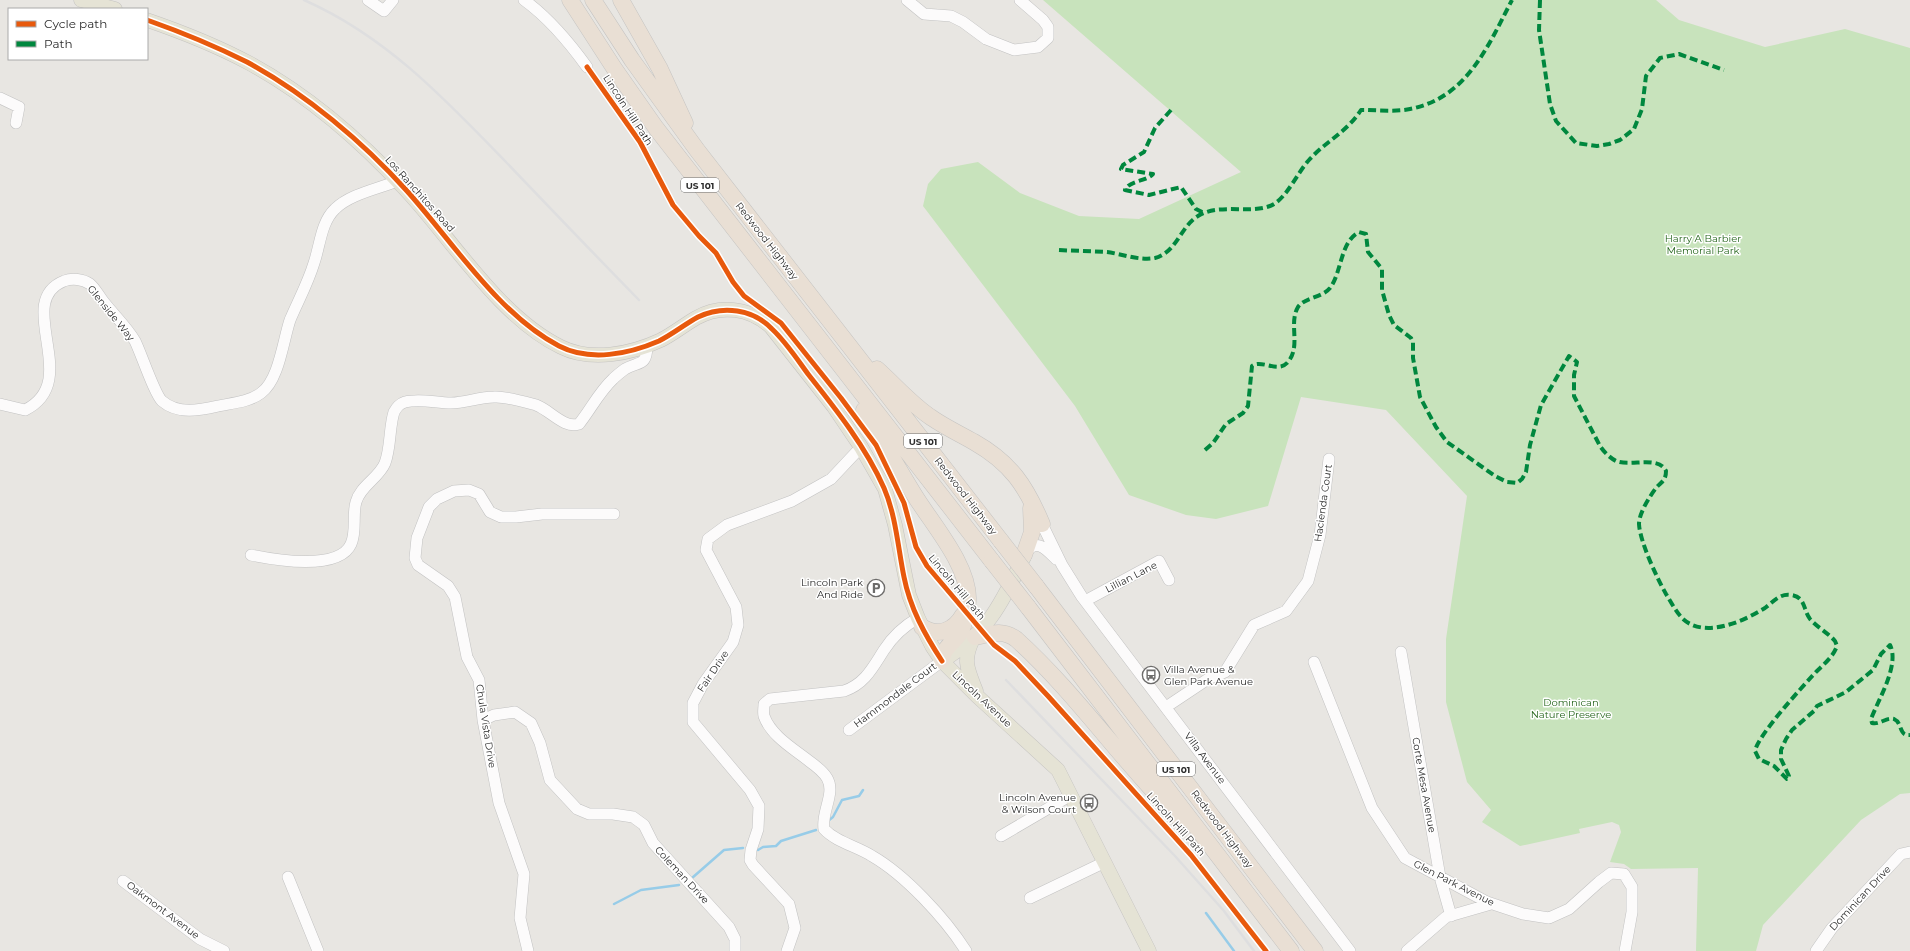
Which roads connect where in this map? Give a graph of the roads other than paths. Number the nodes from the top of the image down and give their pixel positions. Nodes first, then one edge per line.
1 (81, 0) edge
2 (368, 0) edge
3 (393, 0) edge
4 (524, 0) edge
5 (570, 0) edge
6 (593, 0) edge
7 (621, 0) edge
8 (907, 0) edge
9 (1020, 0) edge
10 (99, 2) edge
11 (113, 8) edge
12 (148, 20) edge
13 (587, 67) dead end
14 (0, 98) edge
15 (16, 123) dead end
16 (697, 150) junction
17 (397, 181) junction
18 (672, 334) joint
19 (845, 340) junction
20 (647, 345) junction
21 (838, 363) junction
22 (0, 404) edge
23 (861, 447) junction
24 (1329, 459) dead end
25 (1030, 496) junction
26 (614, 514) dead end
27 (1042, 524) joint
28 (251, 555) dead end
29 (1024, 555) junction
30 (1062, 565) junction
31 (1170, 580) dead end
32 (1085, 601) junction
33 (967, 607) junction
34 (920, 623) junction
35 (975, 637) junction
36 (1401, 652) dead end
37 (942, 660) junction
38 (1314, 662) dead end
39 (977, 696) junction
40 (1166, 707) junction
41 (483, 720) junction
42 (849, 730) dead end
43 (1071, 794) junction
44 (1001, 836) dead end
45 (1910, 852) edge
46 (1105, 862) junction
47 (1225, 864) junction
48 (288, 877) dead end
49 (1440, 877) junction
50 (123, 881) dead end
51 (1030, 898) dead end
52 (1491, 904) junction
53 (1451, 916) junction
54 (224, 951) edge
55 (318, 951) edge
56 (528, 951) edge
57 (735, 951) edge
58 (787, 951) edge
59 (966, 951) edge
60 (1149, 951) edge
61 (1291, 951) edge
62 (1315, 951) edge
63 (1350, 951) edge
64 (1407, 951) edge
65 (1625, 951) edge
66 (1816, 951) edge

1 - 10 main road
2 - 3 street
4 - 13 street
5 - 21 highway, Redwood Highway / US 101
6 - 16 highway, Redwood Highway / US 101
7 - 16 highway
8 - 9 street
10 - 11 main road
12 - 17 main road, Los Ranchitos Road
14 - 15 street
16 - 19 highway, Redwood Highway / US 101
17 - 20 main road, Los Ranchitos Road
17 - 22 street, Glenside Way
18 - 20 main road, Los Ranchitos Road
18 - 23 main road, Lincoln Avenue
19 - 25 highway
19 - 62 highway, Redwood Highway / US 101, bridge
20 - 28 street
21 - 33 highway
21 - 47 highway, Redwood Highway / US 101, bridge
23 - 34 main road, Lincoln Avenue
23 - 58 street, Fair Drive
24 - 40 street, Hacienda Court
25 - 27 highway
25 - 29 highway
26 - 41 street, Chula Vista Drive
27 - 30 street, Villa Avenue
29 - 30 street, Villa Avenue
29 - 35 main road
30 - 32 street, Villa Avenue
31 - 32 street, Lillian Lane
32 - 40 street, Villa Avenue
33 - 34 highway
33 - 37 highway
34 - 37 main road, Lincoln Avenue
34 - 59 street
35 - 37 main road
35 - 39 main road
35 - 47 highway
36 - 49 street, Corte Mesa Avenue
37 - 39 main road, Lincoln Avenue
37 - 42 street, Hammondale Court
38 - 49 street, Glen Park Avenue
39 - 43 main road, Lincoln Avenue
40 - 63 street, Villa Avenue
41 - 56 street, Chula Vista Drive
41 - 57 street, Coleman Drive
43 - 44 street
43 - 46 main road, Lincoln Avenue
45 - 66 street, Dominican Drive
46 - 51 street
46 - 60 main road, Lincoln Avenue
47 - 61 highway, Redwood Highway / US 101
48 - 55 street
49 - 52 street, Glen Park Avenue
49 - 53 street, Corte Mesa Avenue
50 - 54 street, Oakmont Avenue
52 - 53 street
52 - 65 street, Glen Park Avenue
53 - 64 street

